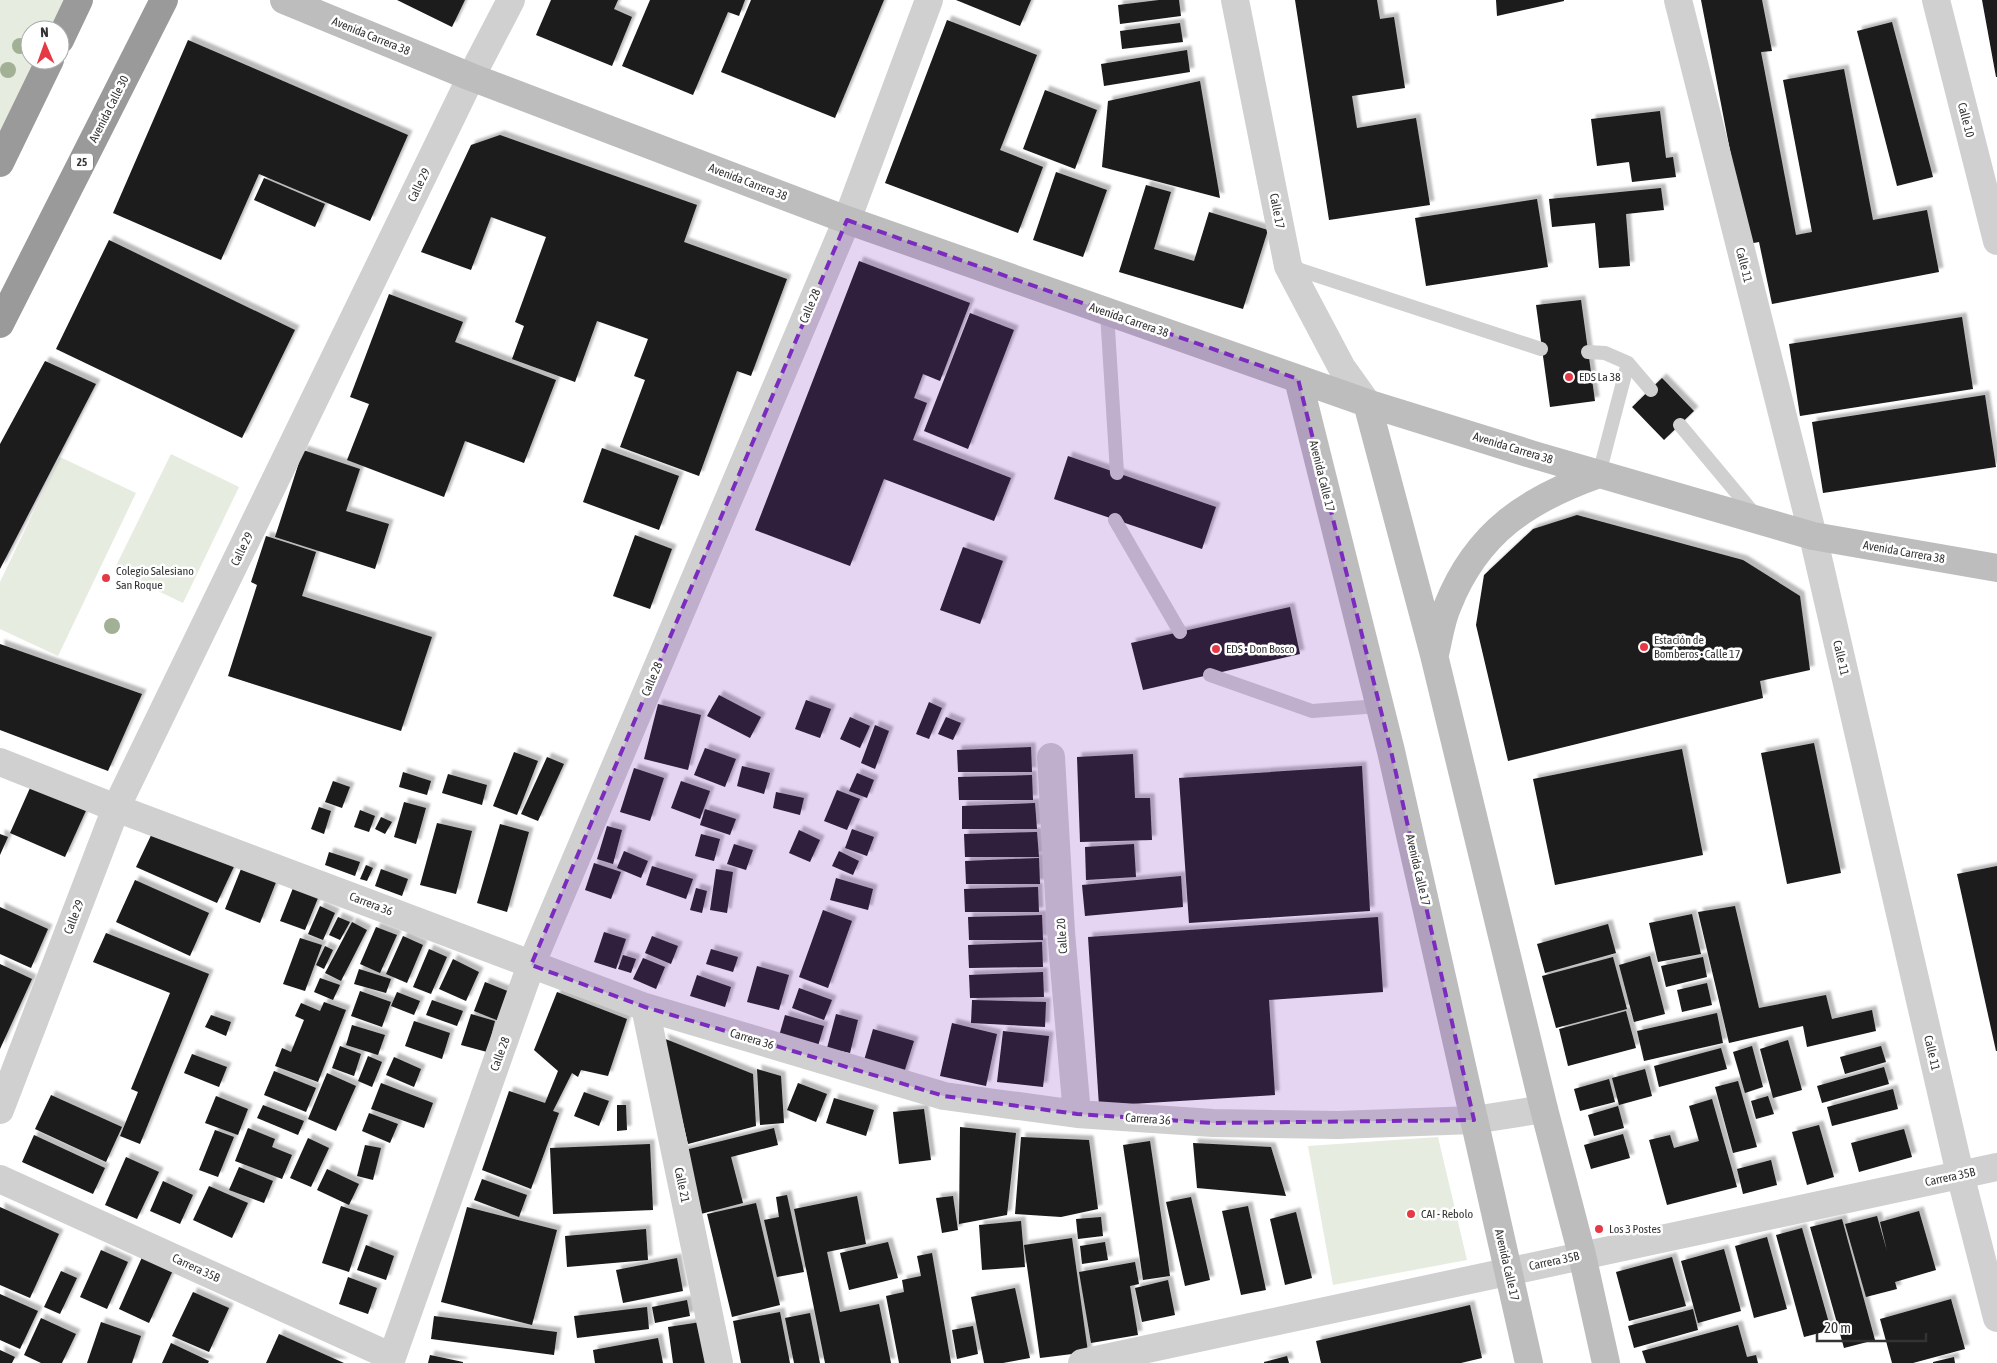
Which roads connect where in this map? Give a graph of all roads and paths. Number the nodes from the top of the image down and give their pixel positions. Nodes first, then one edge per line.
1 (80, 0) edge
2 (164, 0) edge
3 (284, 0) edge
4 (511, 0) edge
5 (929, 0) edge
6 (1235, 0) edge
7 (1678, 0) edge
8 (1936, 0) edge
9 (70, 20) edge
10 (45, 70) edge
11 (471, 78) junction
12 (0, 163) edge
13 (847, 220) junction
14 (1997, 241) edge
15 (1288, 266) junction
16 (1108, 313) junction
17 (0, 324) edge
18 (1541, 349) dead end
19 (1588, 352) dead end
20 (1628, 363) junction
21 (1298, 379) junction
22 (1651, 390) dead end
23 (1367, 403) junction
24 (1680, 425) dead end
25 (1117, 473) dead end
26 (1599, 474) junction
27 (1115, 520) dead end
28 (1761, 522) junction
29 (1813, 536) junction
30 (1997, 568) edge
31 (1180, 632) dead end
32 (1434, 655) junction
33 (1210, 675) dead end
34 (1379, 706) junction
35 (1051, 757) dead end
36 (0, 762) edge
37 (116, 808) junction
38 (531, 965) junction
39 (644, 1007) junction
40 (1544, 1109) junction
41 (0, 1110) edge
42 (1077, 1114) junction
43 (1474, 1120) junction
44 (1997, 1167) edge
45 (1960, 1174) junction
46 (0, 1179) edge
47 (1582, 1255) junction
48 (1508, 1271) junction
49 (1997, 1318) edge
50 (391, 1360) edge
51 (719, 1363) edge
52 (1082, 1363) edge
53 (1529, 1363) edge
54 (1606, 1363) edge

1 - 9 highway
2 - 17 highway, Avenida Calle 30 / 25
3 - 11 main road, Avenida Carrera 38
4 - 11 street, Calle 29
5 - 13 street, Calle 28
6 - 15 street, Calle 17
7 - 29 street, Calle 11
8 - 14 street, Calle 10
10 - 12 highway
11 - 13 main road, Avenida Carrera 38
11 - 37 street, Calle 29
13 - 16 main road, Avenida Carrera 38
13 - 38 street, Calle 28
15 - 18 lane
15 - 23 street, Calle 17
16 - 21 main road, Avenida Carrera 38
16 - 25 lane
19 - 20 lane
20 - 22 lane
20 - 26 lane
21 - 23 main road, Avenida Carrera 38
21 - 34 main road, Avenida Calle 17
23 - 26 main road, Avenida Carrera 38
23 - 32 main road
24 - 28 lane
26 - 28 main road, Avenida Carrera 38
26 - 32 main road
27 - 31 lane
28 - 29 main road, Avenida Carrera 38
29 - 30 main road, Avenida Carrera 38
29 - 45 street, Calle 11
32 - 40 main road
33 - 34 lane
34 - 43 main road, Avenida Calle 17
35 - 42 street, Calle 20
36 - 37 street, Carrera 36
37 - 38 street, Carrera 36
37 - 41 street, Calle 29
38 - 39 street, Carrera 36
38 - 50 street, Calle 28
39 - 42 street, Carrera 36
39 - 51 street, Calle 21
40 - 43 street, Carrera 36
40 - 47 main road
42 - 43 street, Carrera 36
43 - 48 main road, Avenida Calle 17
44 - 45 street, Carrera 35B
45 - 47 street, Carrera 35B
45 - 49 street, Calle 11
46 - 50 street, Carrera 35B
47 - 48 street, Carrera 35B
47 - 54 main road
48 - 52 street, Carrera 35B
48 - 53 main road, Avenida Calle 17

